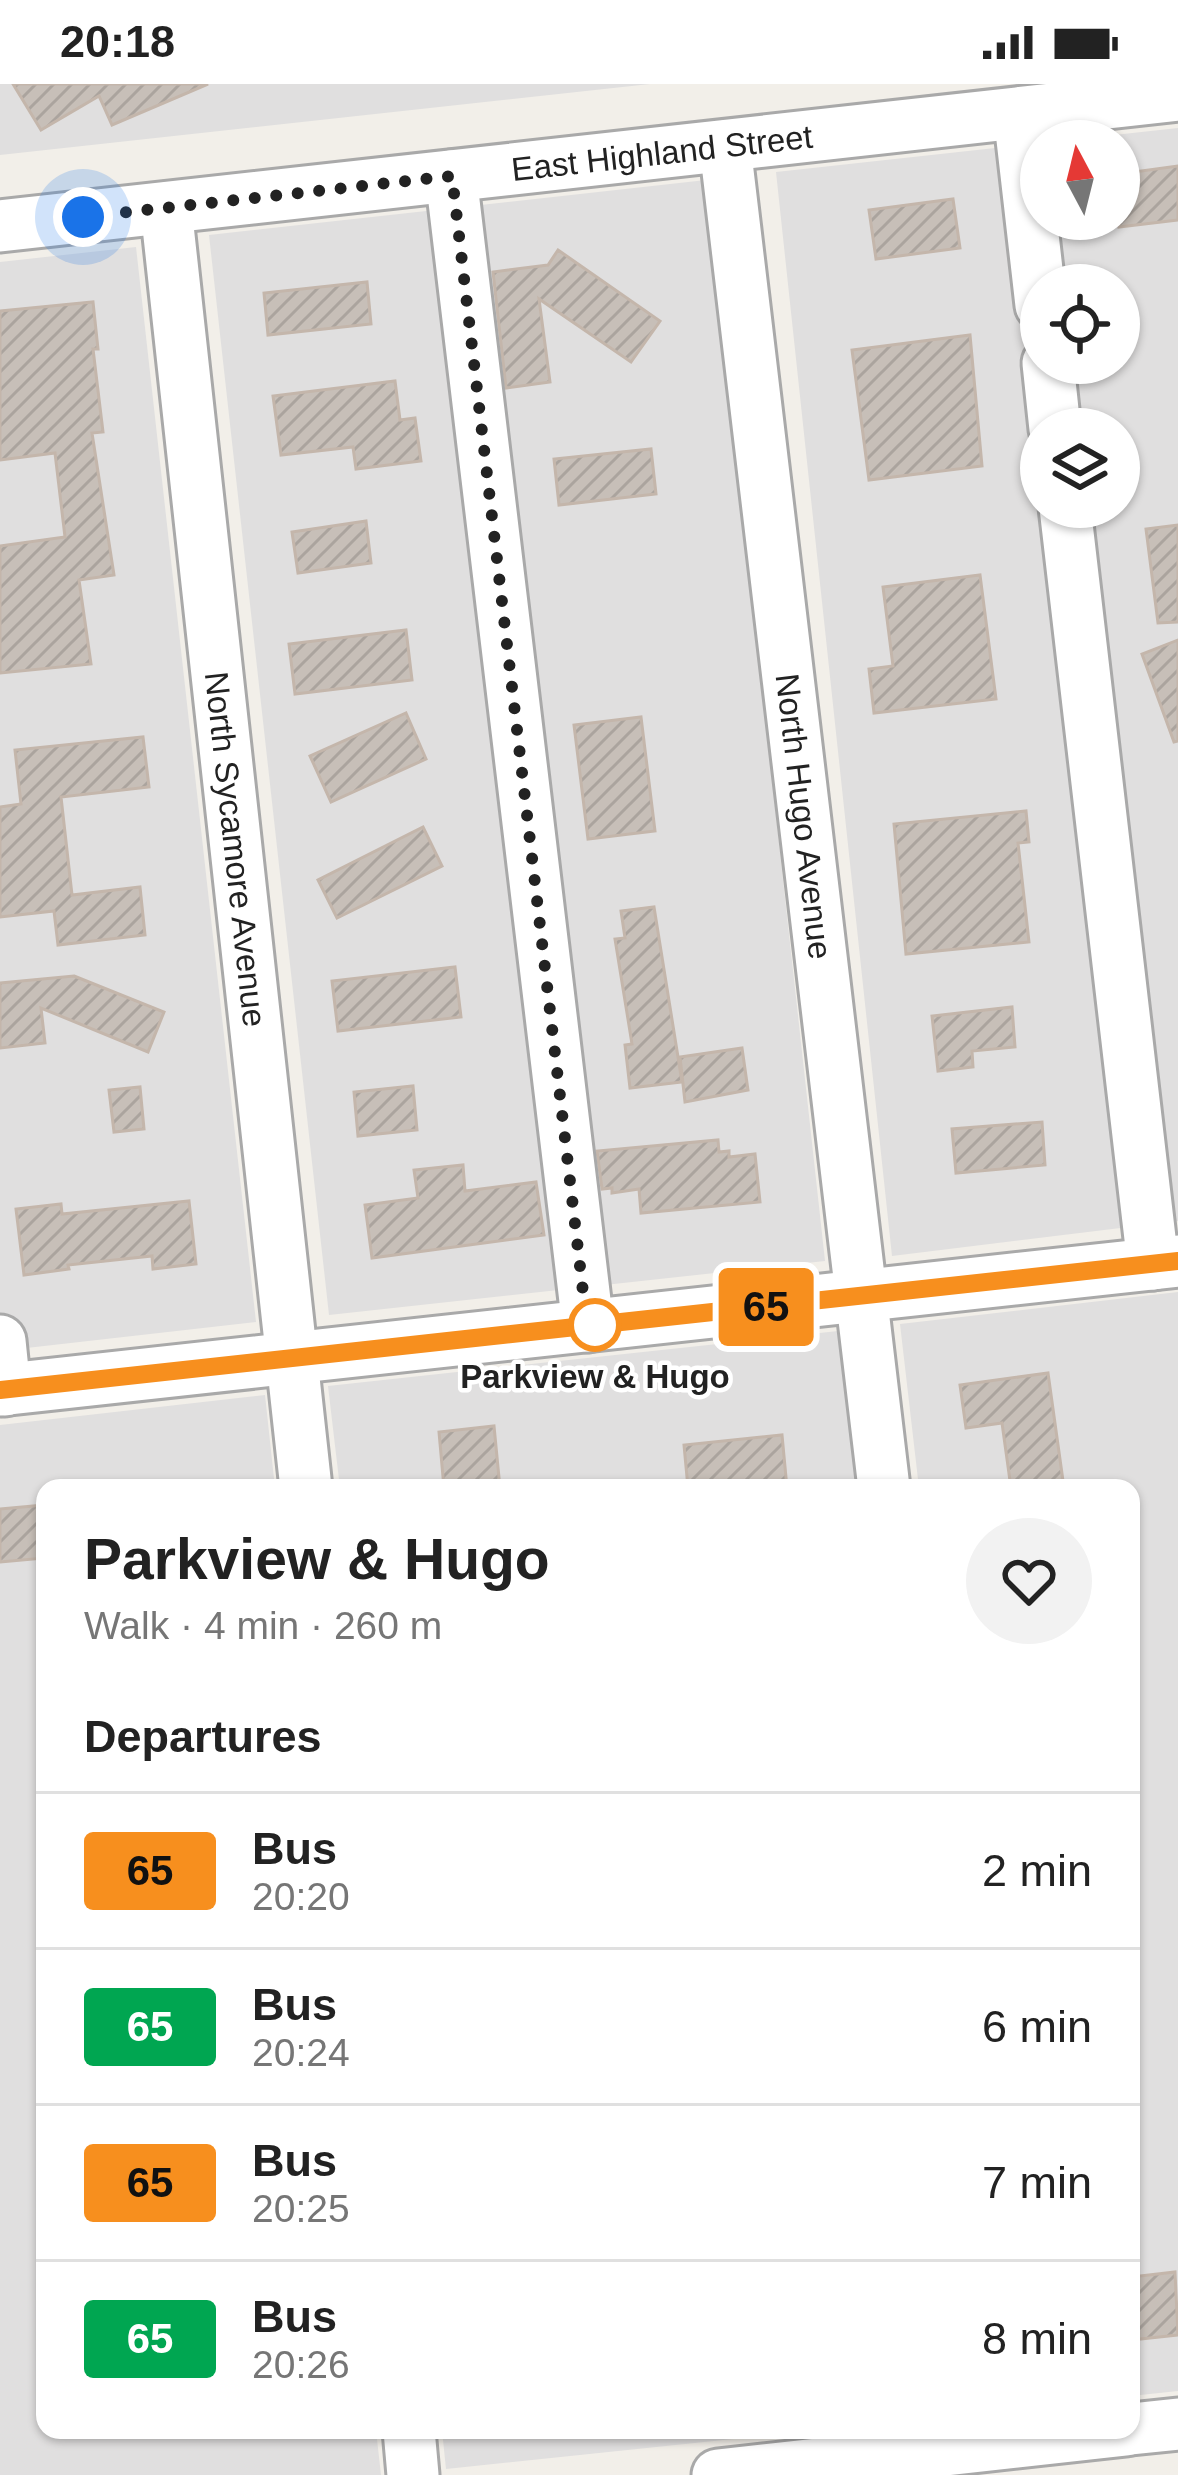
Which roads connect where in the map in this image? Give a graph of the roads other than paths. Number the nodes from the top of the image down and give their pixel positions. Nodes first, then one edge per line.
1 (1178, 95) edge
2 (1018, 113) junction
3 (725, 146) junction
4 (452, 176) junction
5 (166, 208) junction
6 (0, 226) edge
7 (1036, 264) edge
8 (1068, 528) edge
9 (1165, 1262) edge
10 (861, 1296) junction
11 (587, 1326) junction
12 (292, 1358) junction
13 (2, 1374) edge
14 (305, 1479) edge
15 (883, 1479) edge
16 (1178, 2424) edge
17 (1140, 2429) edge
18 (410, 2439) edge
19 (1069, 2439) edge
20 (996, 2450) edge
21 (413, 2475) edge
22 (718, 2475) edge

1 - 2 street, East Highland Street
2 - 3 street, East Highland Street
2 - 7 street
3 - 4 street, East Highland Street
3 - 10 street, North Hugo Avenue
4 - 5 street, East Highland Street
4 - 11 street
5 - 6 street, East Highland Street
5 - 12 street, North Sycamore Avenue
8 - 9 street
9 - 10 street
10 - 11 street
10 - 15 street, North Hugo Avenue
11 - 12 street
12 - 13 street
12 - 14 street, North Sycamore Avenue
16 - 17 street
18 - 21 street
19 - 20 street
20 - 22 street

